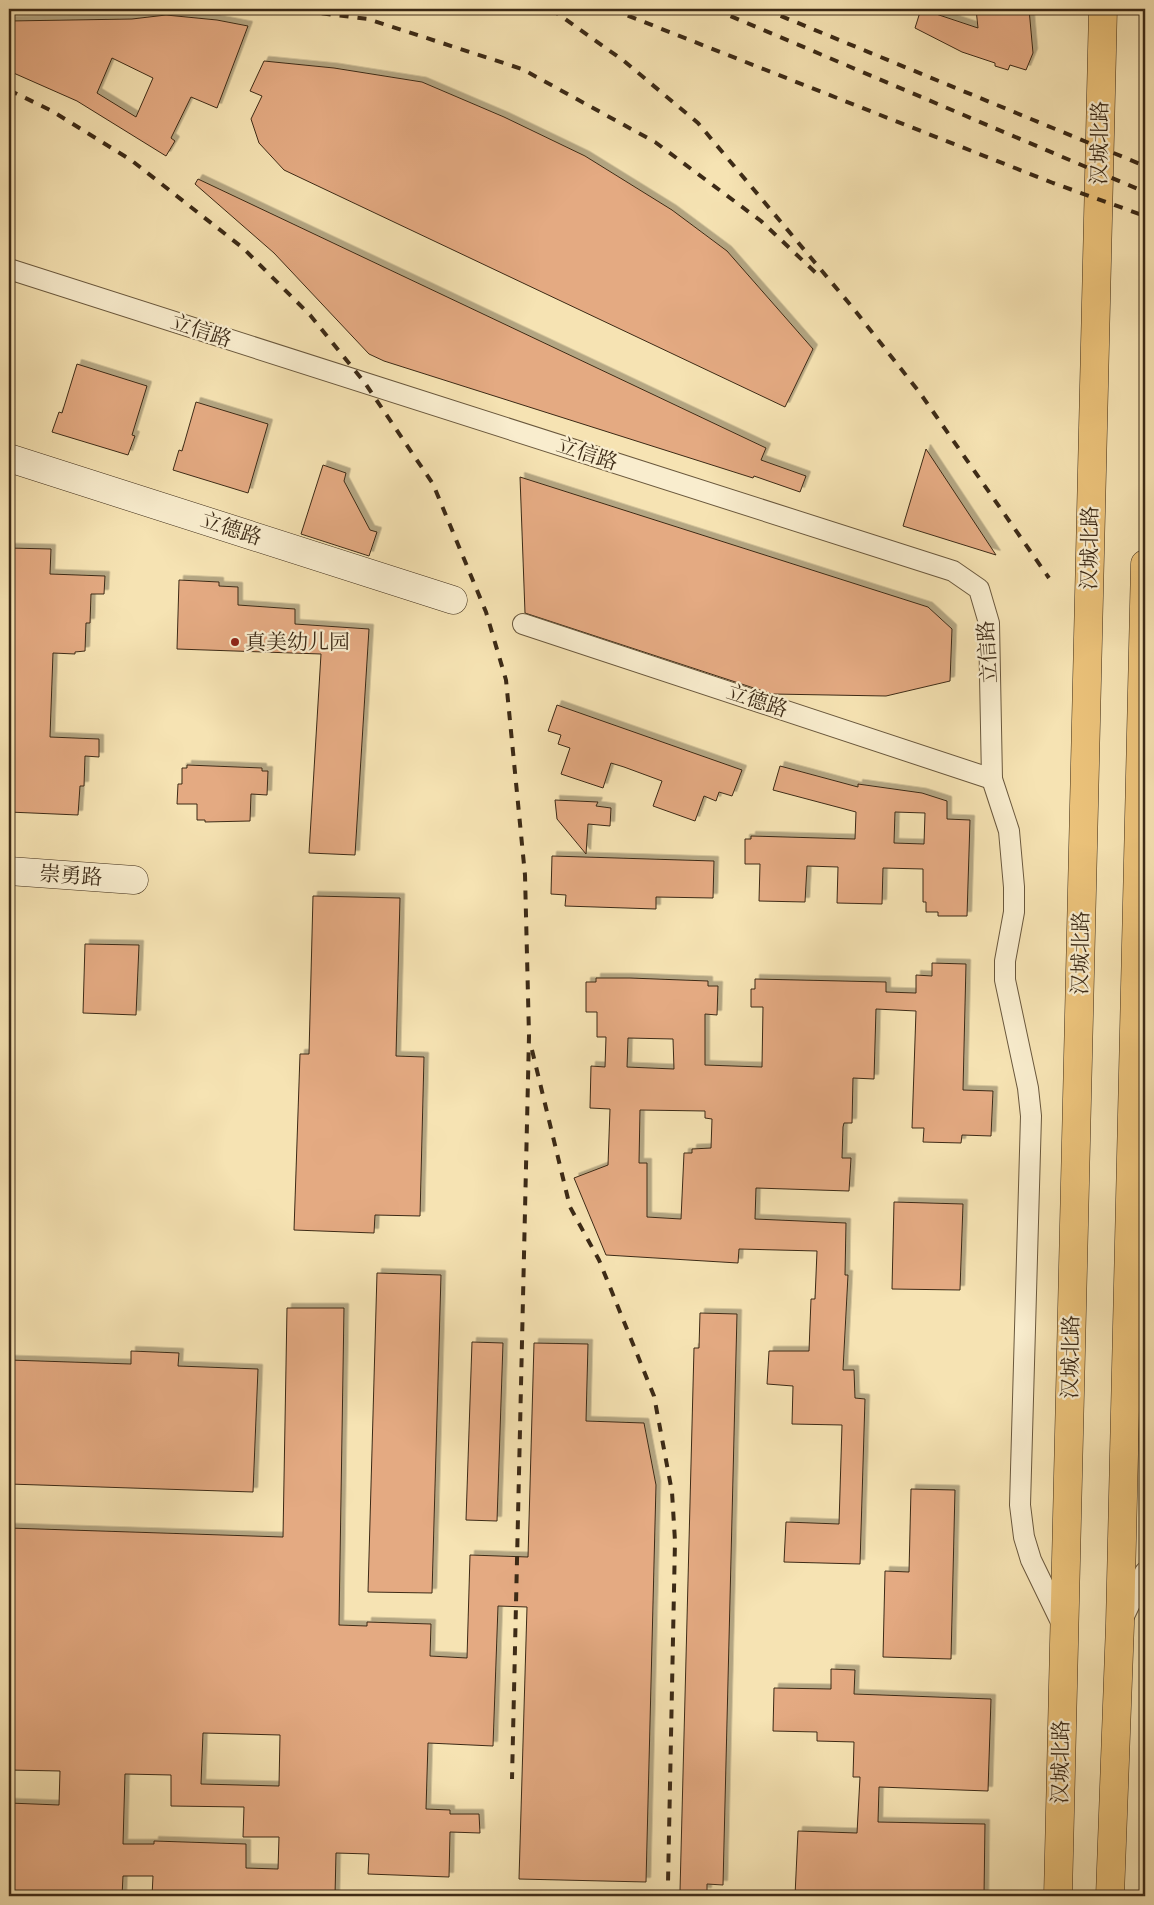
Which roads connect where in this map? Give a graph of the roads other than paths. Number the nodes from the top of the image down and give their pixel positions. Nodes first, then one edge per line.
1 (1103, 9) edge
2 (9, 269) edge
3 (9, 458) edge
4 (1145, 564) edge
5 (453, 600) dead end
6 (523, 624) dead end
7 (992, 779) junction
8 (9, 871) edge
9 (134, 880) dead end
10 (1145, 1572) edge
11 (1120, 1624) junction
12 (1065, 1630) junction
13 (1058, 1896) edge
14 (1110, 1896) edge

1 - 12 main road, 汉城北路
2 - 7 street, 立信路
3 - 5 street, 立德路
4 - 11 main road
6 - 7 street, 立德路
7 - 12 street, 立信路
8 - 9 street, 崇勇路
10 - 11 street
11 - 14 main road
12 - 13 main road, 汉城北路

